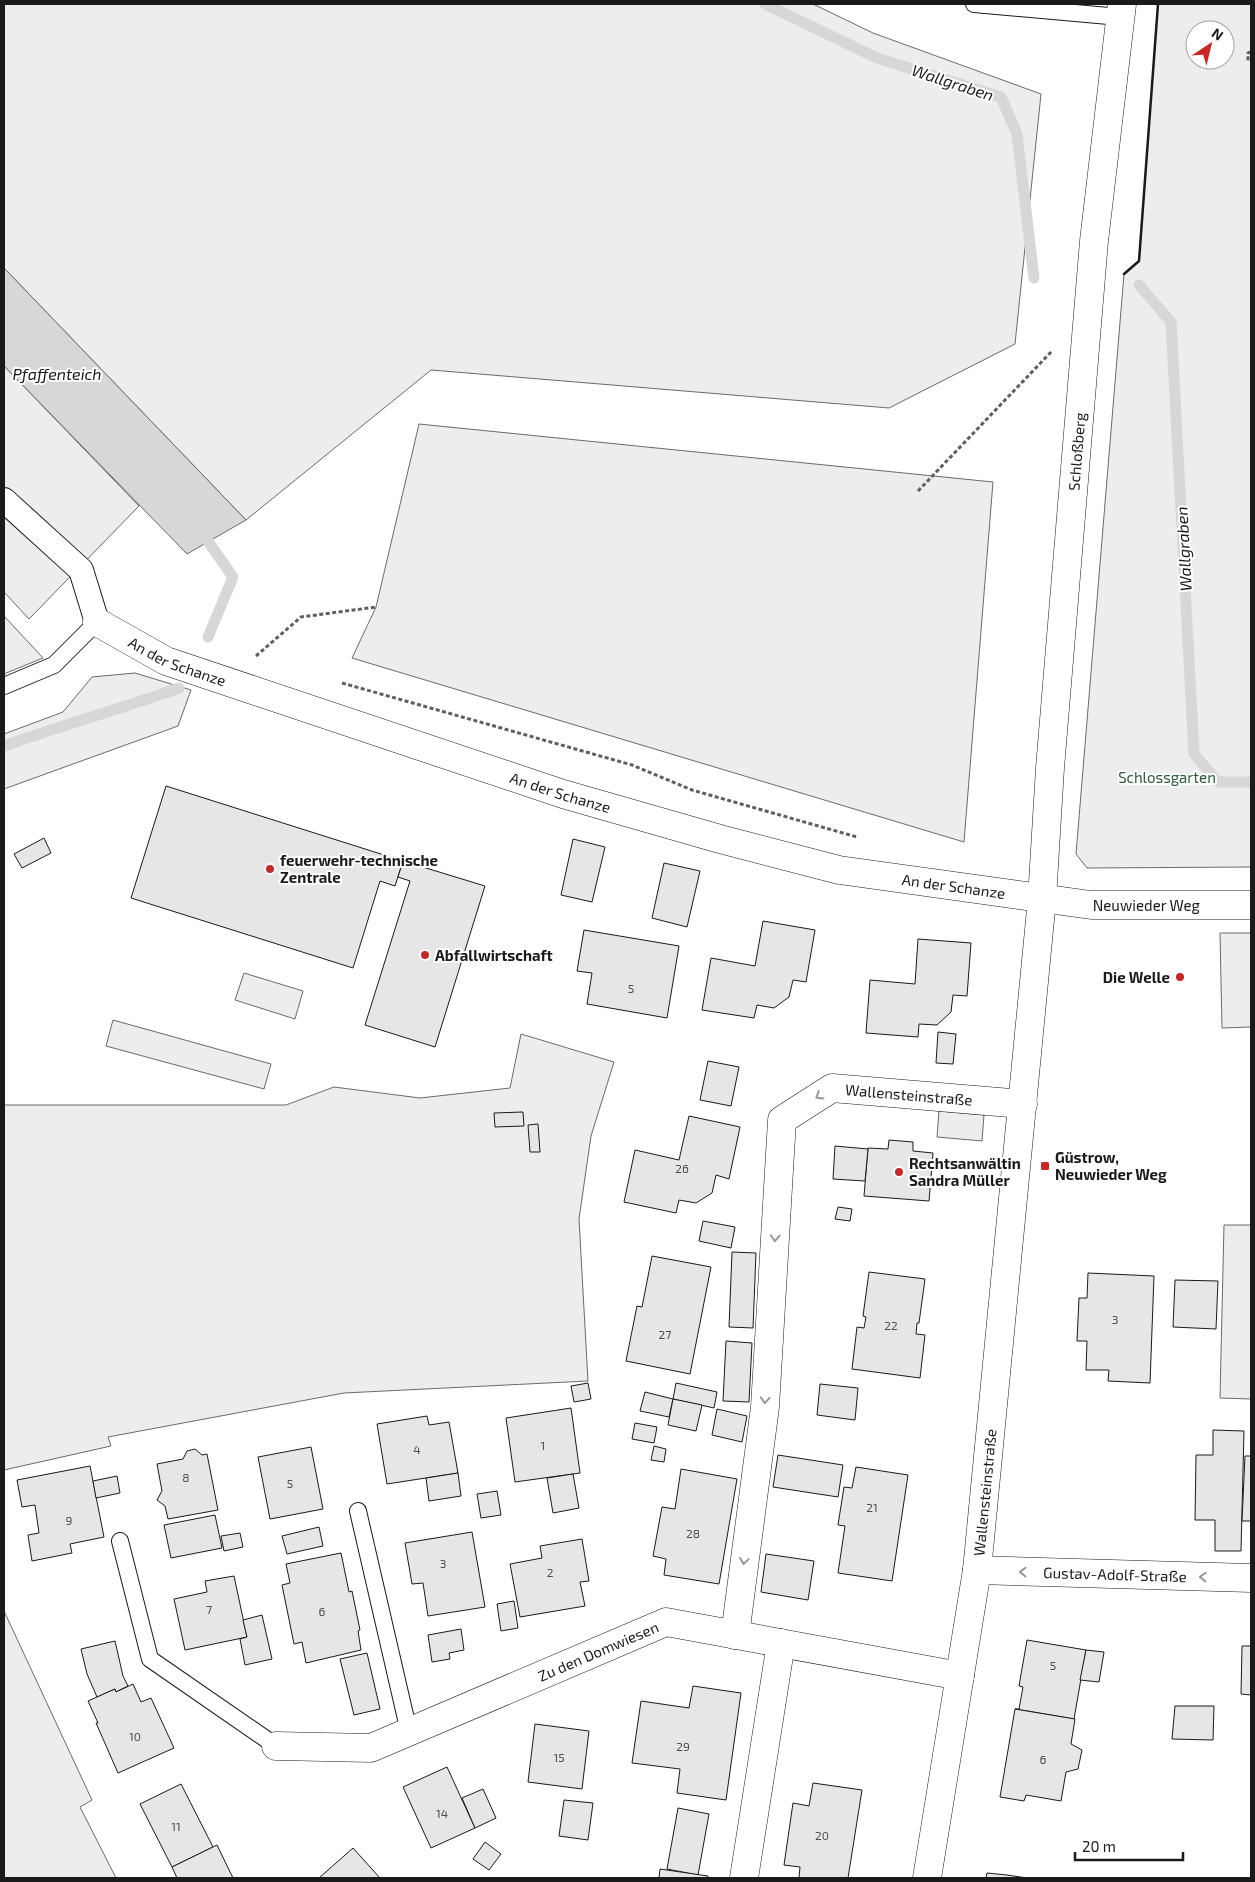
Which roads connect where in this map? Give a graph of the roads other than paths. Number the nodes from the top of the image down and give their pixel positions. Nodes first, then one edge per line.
1 (974, 4) edge
2 (1121, 10) edge
3 (4, 500) edge
4 (97, 622) junction
5 (4, 686) edge
6 (1042, 899) junction
7 (1251, 905) edge
8 (1023, 1104) junction
9 (358, 1511) dead end
10 (120, 1541) dead end
11 (977, 1570) junction
12 (1251, 1578) edge
13 (734, 1635) junction
14 (781, 1643) junction
15 (960, 1676) junction
16 (409, 1732) junction
17 (276, 1746) joint
18 (744, 1878) edge
19 (927, 1878) edge

1 - 2 lane
2 - 6 street, Schloßberg
3 - 4 street
4 - 5 lane
4 - 6 street, An der Schanze
6 - 7 street, Neuwieder Weg
6 - 8 street, Wallensteinstraße
8 - 11 street, Wallensteinstraße
8 -> 13 street, Wallensteinstraße
9 - 16 lane
10 - 17 lane
12 -> 11 street, Gustav-Adolf-Straße
11 - 15 street, Wallensteinstraße
13 - 14 street, Zu den Domwiesen
13 - 16 street, Zu den Domwiesen
14 - 15 street, Zu den Domwiesen
14 - 18 street
15 - 19 street, Wallensteinstraße
16 - 17 street, Zu den Domwiesen

